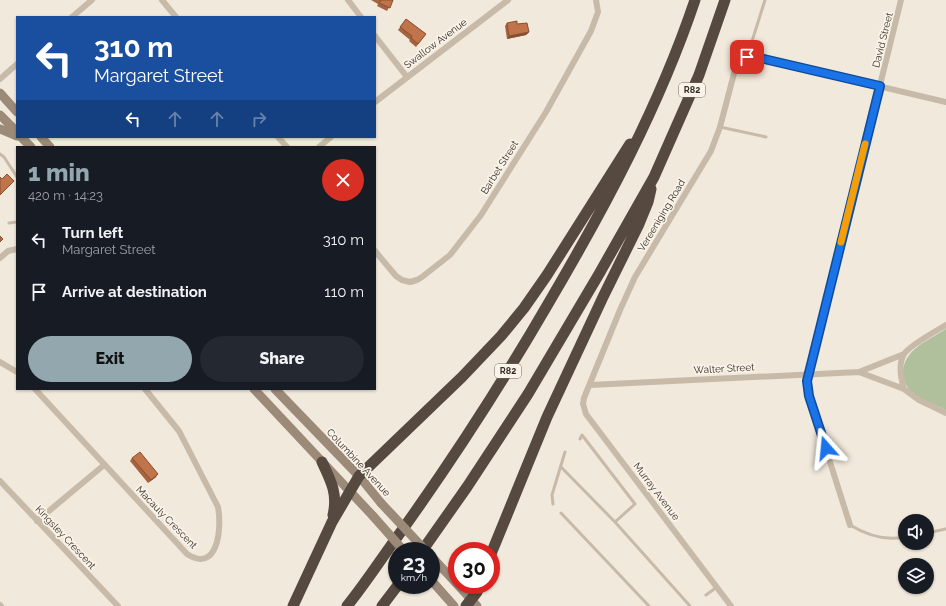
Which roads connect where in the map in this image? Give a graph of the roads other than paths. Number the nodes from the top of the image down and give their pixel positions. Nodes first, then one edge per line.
1 (92, 0) edge
2 (162, 0) edge
3 (348, 0) edge
4 (508, 0) edge
5 (596, 0) edge
6 (695, 0) edge
7 (725, 0) edge
8 (765, 0) edge
9 (901, 0) edge
10 (73, 16) edge
11 (175, 16) edge
12 (360, 16) edge
13 (376, 37) edge
14 (747, 57) junction
15 (16, 65) edge
16 (407, 77) junction
17 (0, 79) edge
18 (880, 86) junction
19 (0, 93) edge
20 (376, 101) edge
21 (946, 102) edge
22 (16, 111) edge
23 (0, 115) edge
24 (647, 123) junction
25 (720, 127) junction
26 (0, 129) edge
27 (16, 131) edge
28 (16, 135) edge
29 (766, 137) dead end
30 (21, 138) edge
31 (42, 138) edge
32 (279, 138) edge
33 (330, 138) edge
34 (30, 146) edge
35 (49, 146) edge
36 (286, 146) edge
37 (320, 146) edge
38 (0, 154) edge
39 (16, 172) edge
40 (654, 177) junction
41 (16, 222) edge
42 (9, 223) dead end
43 (16, 249) edge
44 (376, 253) edge
45 (0, 258) edge
46 (946, 325) edge
47 (904, 354) junction
48 (0, 362) edge
49 (16, 371) edge
50 (860, 372) junction
51 (809, 374) junction
52 (590, 385) junction
53 (904, 389) junction
54 (36, 390) edge
55 (146, 390) edge
56 (255, 390) edge
57 (276, 390) edge
58 (946, 413) edge
59 (580, 439) dead end
60 (565, 452) dead end
61 (322, 462) junction
62 (104, 464) junction
63 (561, 468) junction
64 (359, 476) junction
65 (0, 481) edge
66 (349, 491) junction
67 (553, 504) dead end
68 (561, 513) dead end
69 (37, 521) junction
70 (332, 522) junction
71 (615, 522) junction
72 (850, 525) joint
73 (946, 528) edge
74 (934, 531) edge
75 (898, 538) edge
76 (396, 542) edge
77 (418, 542) edge
78 (428, 542) edge
79 (496, 542) edge
80 (440, 566) edge
81 (448, 575) edge
82 (717, 587) junction
83 (440, 590) edge
84 (391, 594) edge
85 (464, 594) edge
86 (476, 594) edge
87 (706, 595) dead end
88 (471, 604) edge
89 (118, 606) edge
90 (293, 606) edge
91 (347, 606) edge
92 (382, 606) edge
93 (454, 606) edge
94 (649, 606) edge
95 (690, 606) edge
96 (731, 606) edge

1 - 10 street
2 - 11 street
3 - 12 street
4 - 16 street, Swallow Avenue
5 - 44 street, Barbet Street
6 - 24 highway, R82
7 - 40 highway, R82
8 - 14 lane
9 - 18 street, David Street
13 - 16 street
14 - 18 street
14 - 25 street, Vereeniging Road
15 - 17 street
16 - 20 street, Swallow Avenue
18 - 21 street
18 - 51 street, David Street
19 - 22 main road
23 - 27 main road
24 - 64 highway
24 - 91 highway, R82
25 - 29 lane
25 - 52 street, Vereeniging Road
26 - 28 main road
30 - 34 main road
31 - 35 main road
32 - 36 street
33 - 37 street
38 - 39 lane
40 - 78 highway, R82
40 - 79 highway
41 - 42 lane
43 - 45 street
46 - 47 street, Walter Street
47 - 50 street, Walter Street
47 - 53 street
48 - 49 street
50 - 51 street, Walter Street
50 - 53 street, Walter Street
51 - 52 street, Walter Street
51 - 72 street, David Street
52 - 82 street, Murray Avenue
53 - 58 street, Walter Street
54 - 62 street, Macauly Crescent
55 - 62 street, Macauly Crescent
56 - 61 main road
57 - 64 main road, Columbine Avenue
59 - 71 lane
60 - 63 lane
61 - 66 main road
61 - 70 highway
62 - 69 street
63 - 67 lane
63 - 71 lane
64 - 66 highway
64 - 77 main road, Columbine Avenue, bridge
65 - 69 street, Kingsley Crescent
66 - 70 highway
66 - 76 main road, bridge
68 - 94 lane
69 - 89 street, Kingsley Crescent
70 - 90 highway
71 - 95 lane
72 - 75 lane
73 - 74 lane
80 - 81 main road
82 - 87 lane
82 - 96 street, Murray Avenue
83 - 93 main road
84 - 92 highway
85 - 88 main road
86 - 88 highway

